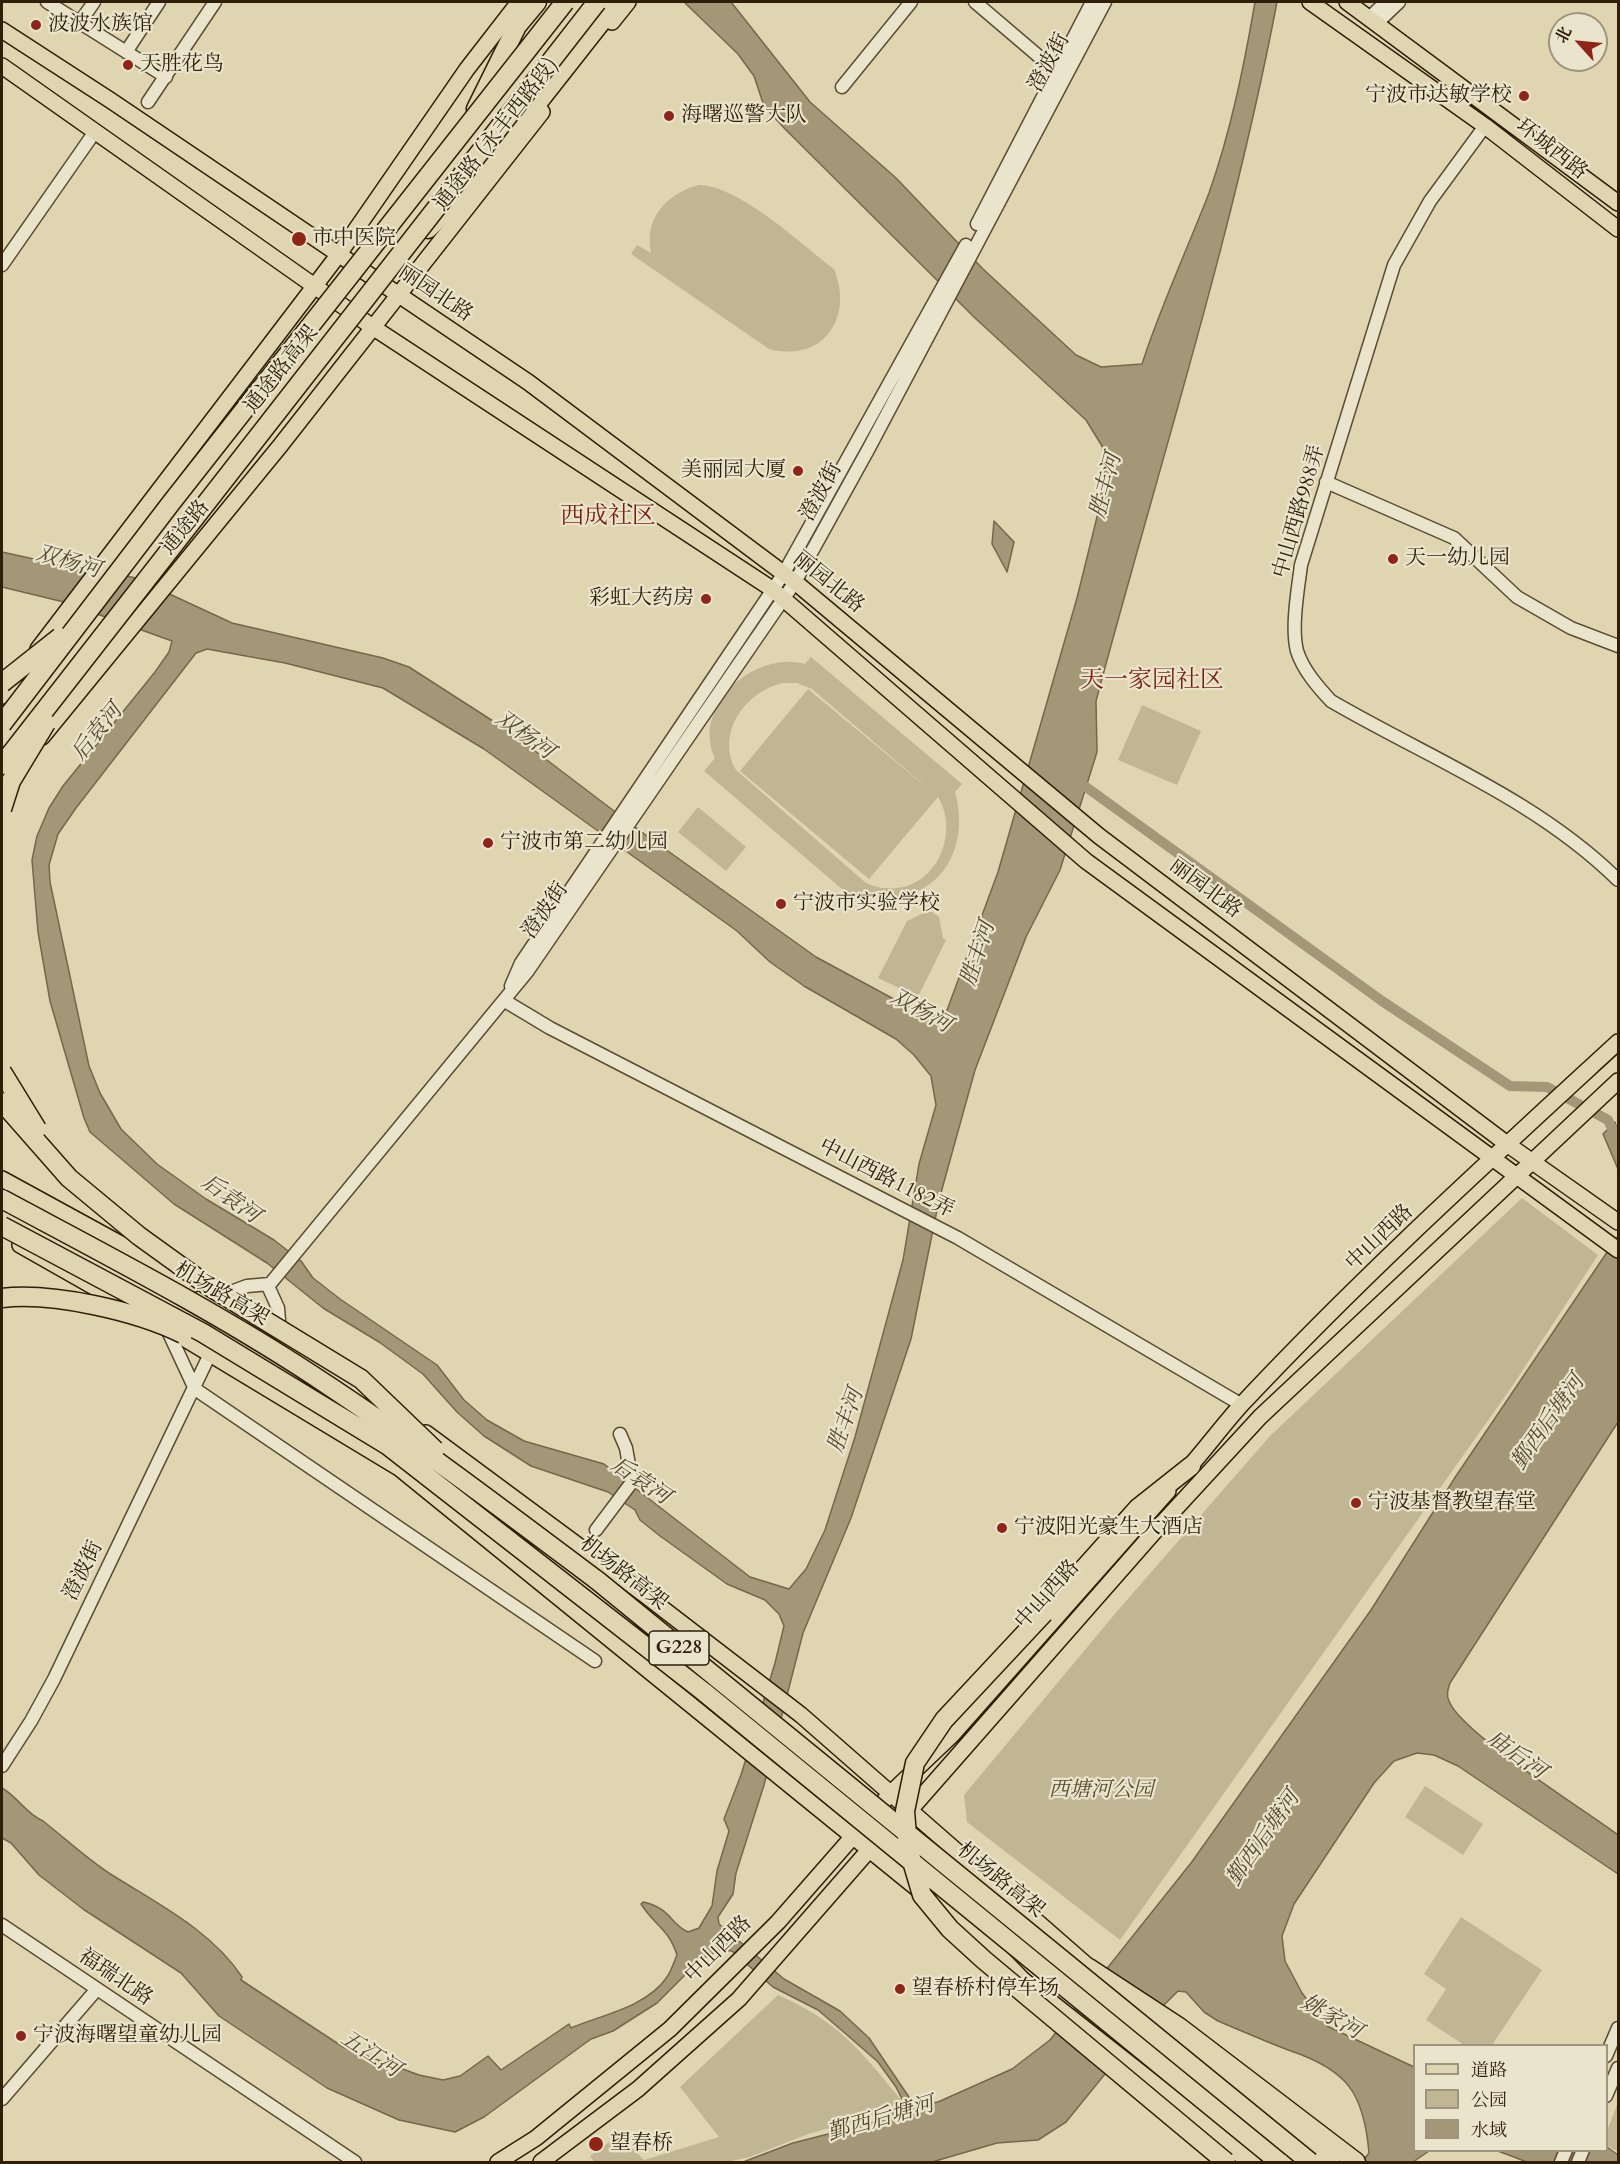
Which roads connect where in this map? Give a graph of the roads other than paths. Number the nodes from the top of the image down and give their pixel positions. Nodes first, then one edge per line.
1 (47, 2) edge
2 (94, 2) edge
3 (159, 2) edge
4 (214, 2) edge
5 (519, 2) edge
6 (537, 2) edge
7 (565, 2) edge
8 (597, 2) edge
9 (617, 2) edge
10 (628, 2) edge
11 (910, 2) edge
12 (975, 2) edge
13 (1092, 2) edge
14 (1105, 2) edge
15 (1311, 2) edge
16 (1347, 2) edge
17 (1386, 2) edge
18 (1399, 2) edge
19 (1373, 21) junction
20 (80, 22) junction
21 (2, 30) edge
22 (126, 52) junction
23 (2, 66) edge
24 (1056, 71) junction
25 (166, 77) junction
26 (842, 87) dead end
27 (148, 102) dead end
28 (470, 122) junction
29 (1485, 126) junction
30 (94, 133) junction
31 (1618, 203) edge
32 (1618, 229) edge
33 (974, 239) junction
34 (339, 254) junction
35 (393, 264) junction
36 (2, 265) edge
37 (313, 286) junction
38 (399, 295) junction
39 (374, 328) junction
40 (1326, 482) junction
41 (790, 577) junction
42 (778, 594) junction
43 (75, 614) junction
44 (1618, 646) edge
45 (2, 682) edge
46 (57, 694) junction
47 (2, 696) edge
48 (2, 724) edge
49 (2, 765) edge
50 (2, 785) edge
51 (2, 809) edge
52 (1618, 880) edge
53 (505, 1001) junction
54 (1618, 1042) edge
55 (2, 1072) edge
56 (1618, 1081) edge
57 (2, 1102) edge
58 (1507, 1144) junction
59 (1492, 1158) junction
60 (1533, 1163) junction
61 (69, 1178) junction
62 (1517, 1178) junction
63 (2, 1179) edge
64 (2, 1199) edge
65 (1618, 1222) edge
66 (2, 1226) edge
67 (2, 1235) edge
68 (1618, 1250) edge
69 (269, 1285) junction
70 (219, 1297) junction
71 (2, 1298) edge
72 (168, 1329) junction
73 (280, 1334) junction
74 (210, 1353) junction
75 (284, 1382) junction
76 (195, 1389) junction
77 (1242, 1405) junction
78 (620, 1434) dead end
79 (1191, 1466) junction
80 (480, 1493) junction
81 (596, 1530) dead end
82 (595, 1660) dead end
83 (2, 1766) edge
84 (891, 1793) junction
85 (910, 1810) junction
86 (851, 1836) junction
87 (868, 1850) junction
88 (2, 1925) edge
89 (987, 1946) junction
90 (1087, 1966) junction
91 (97, 1989) junction
92 (1618, 2028) edge
93 (1608, 2051) edge
94 (1618, 2068) edge
95 (1608, 2091) edge
96 (2, 2099) edge
97 (355, 2163) edge
98 (498, 2163) edge
99 (541, 2163) edge
100 (1226, 2163) edge
101 (1252, 2163) edge
102 (1267, 2163) edge
103 (1279, 2163) edge
104 (1310, 2163) edge
105 (1332, 2163) edge
106 (1356, 2163) edge

1 - 20 street
2 - 20 street
3 - 22 street
4 - 25 street
5 - 34 main road
6 - 28 highway, bridge
7 - 28 highway, 通途路高架, bridge
8 - 35 highway, 通途路高架, bridge
9 - 35 highway, bridge
10 - 38 main road, 通途路 (永丰西路段)
11 - 26 street
12 - 24 street
13 - 24 street, 澄波街
14 - 33 street, 澄波街
15 - 29 main road, 环城西路
16 - 19 main road, 环城西路
17 - 19 street
18 - 19 street
19 - 31 main road, 环城西路
20 - 22 street
21 - 34 main road, 丽园北路
22 - 25 street
23 - 30 main road, 丽园北路
24 - 33 street, 澄波街
25 - 27 street
28 - 43 highway, 通途路高架, bridge
29 - 32 main road, 环城西路
29 - 40 street, 中山西路988弄
30 - 36 street
30 - 37 main road, 丽园北路
33 - 41 street, 澄波街
34 - 37 main road, 通途路
34 - 38 main road, 丽园北路
35 - 46 highway, 通途路高架, bridge
37 - 39 main road, 丽园北路
37 - 43 main road, 通途路
38 - 39 main road, 通途路
38 - 41 main road, 丽园北路
39 - 42 main road, 丽园北路
39 - 50 main road, 通途路
40 - 44 street
40 - 52 street, 中山西路988弄
41 - 42 street, 澄波街
41 - 58 main road, 丽园北路
42 - 53 street, 澄波街
42 - 59 main road, 丽园北路
43 - 45 highway, bridge
43 - 47 main road, 通途路
43 - 48 highway, 通途路高架, bridge
46 - 49 highway, 通途路高架, bridge
46 - 51 highway, bridge
53 - 69 street, 澄波街
53 - 77 street, 中山西路1182弄
54 - 58 main road, 中山西路
55 - 61 highway, bridge
56 - 60 main road, 中山西路
57 - 61 highway, bridge
58 - 59 main road, 中山西路
58 - 60 main road, 丽园北路
59 - 62 main road, 丽园北路
59 - 77 main road, 中山西路
60 - 62 main road, 中山西路
60 - 65 main road, 丽园北路
61 - 80 highway, bridge
62 - 68 main road, 丽园北路
62 - 85 main road, 中山西路
63 - 70 main road
64 - 80 highway, 机场路高架 / G228, bridge
66 - 75 highway, 机场路高架 / G228, bridge
67 - 72 main road
69 - 70 street
69 - 73 street
70 - 73 main road
71 - 75 highway, bridge
72 - 74 main road
72 - 76 street
73 - 84 main road
74 - 76 street, 澄波街
74 - 86 main road
75 - 103 highway, 机场路高架 / G228, bridge
76 - 82 street
76 - 83 street, 澄波街
77 - 79 main road, 中山西路
78 - 81 street
79 - 84 main road, 中山西路
79 - 100 highway, bridge
80 - 104 highway, 机场路高架 / G228, bridge
84 - 85 main road
84 - 86 main road, 中山西路
85 - 87 main road, 中山西路
85 - 90 main road
86 - 87 main road
86 - 98 main road, 中山西路
87 - 89 main road
87 - 99 main road, 中山西路
88 - 91 street, 福瑞北路
89 - 101 highway
89 - 102 main road
90 - 105 main road
90 - 106 highway
91 - 96 street
91 - 97 street, 福瑞北路
92 - 93 street
94 - 95 street

